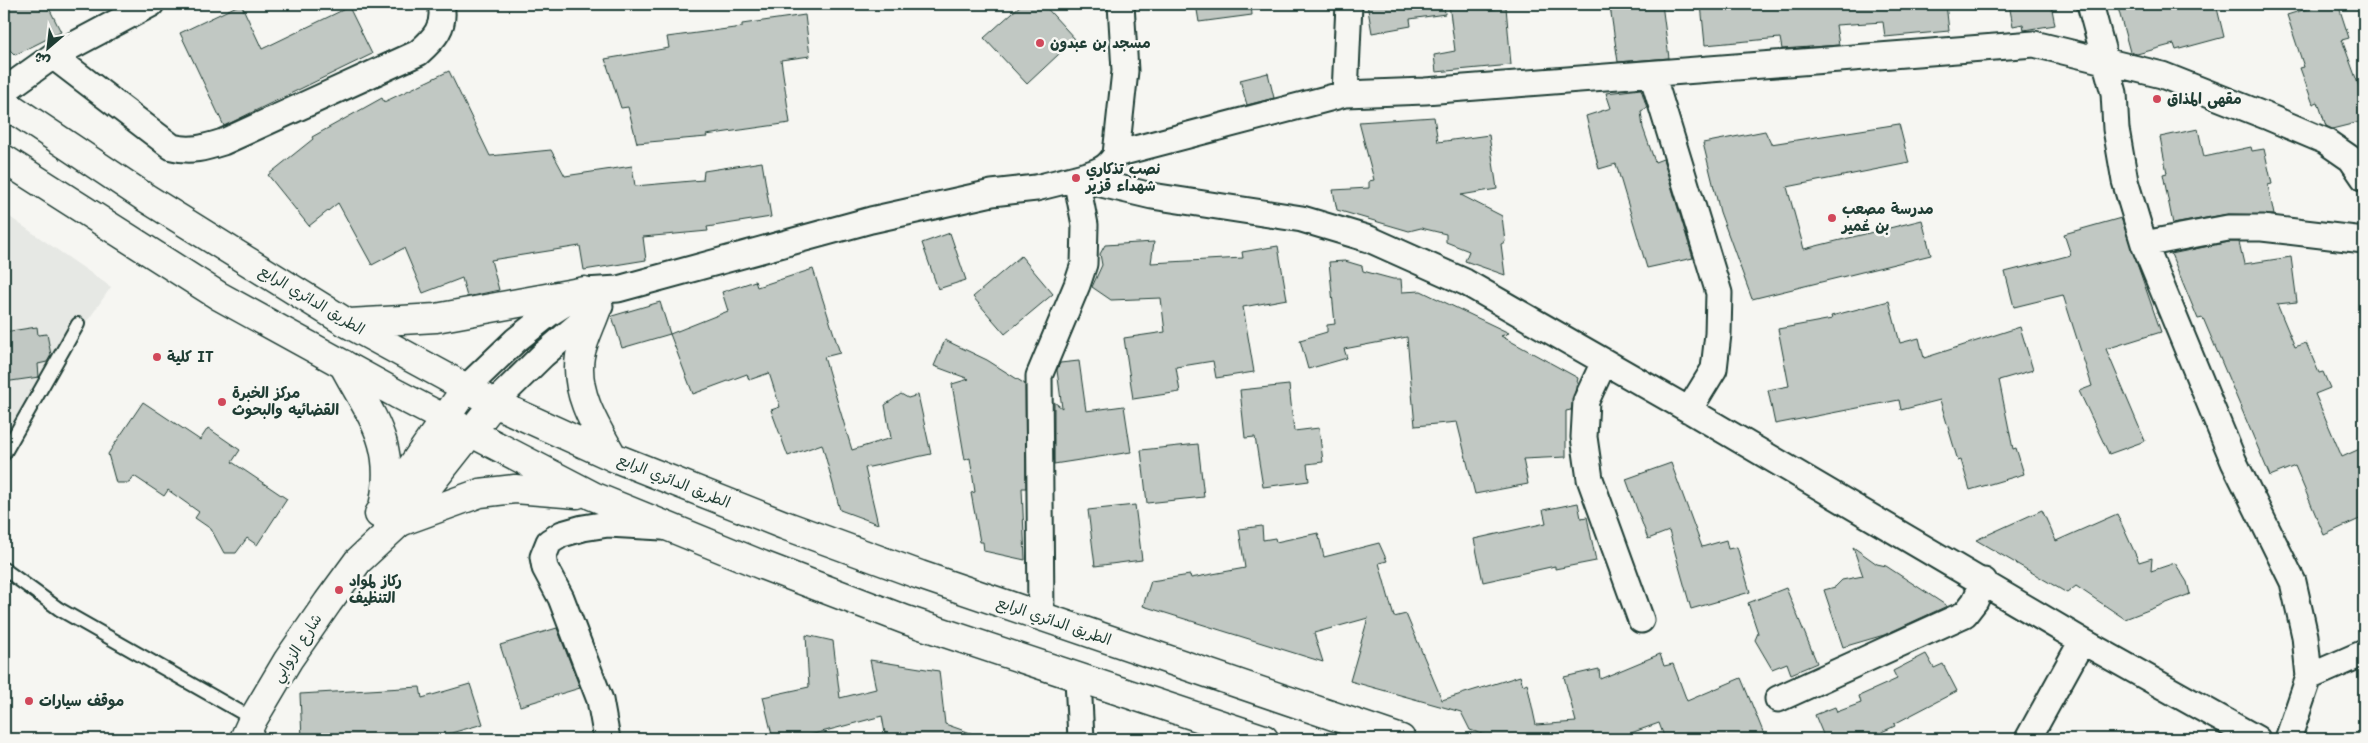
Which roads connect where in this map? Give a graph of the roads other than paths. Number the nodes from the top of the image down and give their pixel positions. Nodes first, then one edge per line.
1 (151, 4) edge
2 (441, 4) edge
3 (1121, 4) edge
4 (1349, 4) edge
5 (2090, 4) edge
6 (53, 56) junction
7 (2106, 61) junction
8 (1652, 74) junction
9 (4, 91) edge
10 (1345, 94) junction
11 (4, 103) edge
12 (1116, 154) junction
13 (4, 159) edge
14 (1076, 178) junction
15 (2364, 178) edge
16 (2364, 240) edge
17 (2144, 244) junction
18 (591, 299) junction
19 (347, 323) junction
20 (78, 324) dead end
21 (1604, 362) junction
22 (343, 364) junction
23 (466, 388) junction
24 (494, 403) junction
25 (1689, 410) junction
26 (446, 420) junction
27 (472, 433) junction
28 (4, 454) edge
29 (613, 457) junction
30 (592, 496) junction
31 (391, 514) junction
32 (667, 527) junction
33 (4, 569) edge
34 (1984, 582) junction
35 (1041, 616) junction
36 (1641, 620) dead end
37 (2082, 641) junction
38 (2364, 653) edge
39 (2309, 677) junction
40 (1078, 679) junction
41 (1778, 699) dead end
42 (248, 729) edge
43 (607, 739) edge
44 (1081, 739) edge
45 (1264, 739) edge
46 (1401, 739) edge
47 (2028, 739) edge
48 (2258, 739) edge
49 (2288, 739) edge

1 - 6 street
2 - 6 street
3 - 12 street
4 - 10 street
5 - 7 street
6 - 9 street
7 - 8 street
7 - 15 street
7 - 17 street
8 - 10 street
8 - 25 street
10 - 12 street
11 - 19 main road, الطريق الدائري الرابع
12 - 14 street
13 - 22 main road
14 - 18 street
14 - 21 street
14 - 35 street
16 - 17 street
17 - 39 street
18 - 19 main road
18 - 23 street
18 - 24 street
18 - 29 main road
19 - 23 main road, الطريق الدائري الرابع
20 - 28 lane
21 - 25 street
21 - 36 street
22 - 26 main road
22 - 31 main road
23 - 24 main road, الطريق الدائري الرابع
23 - 26 main road
24 - 27 main road
24 - 29 main road, الطريق الدائري الرابع
25 - 34 street
26 - 27 main road
26 - 31 main road
27 - 30 main road
27 - 31 main road
29 - 35 main road, الطريق الدائري الرابع
30 - 31 main road
30 - 32 main road
31 - 42 main road, شارع الزوابي
32 - 40 main road
32 - 43 street
33 - 42 lane
34 - 37 street
34 - 41 street
35 - 46 main road, الطريق الدائري الرابع
37 - 47 street
37 - 48 street
38 - 39 street
39 - 49 street
40 - 44 street
40 - 45 main road

